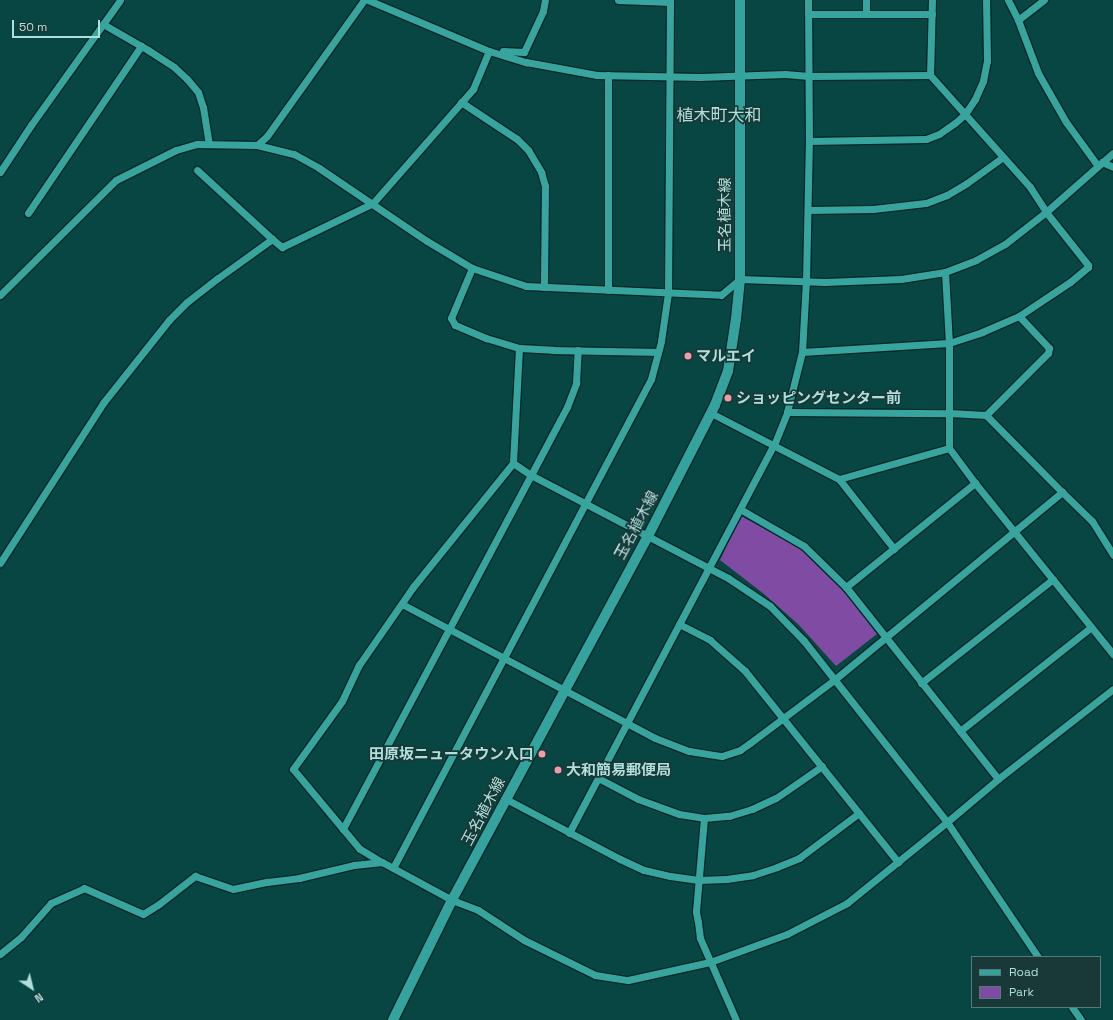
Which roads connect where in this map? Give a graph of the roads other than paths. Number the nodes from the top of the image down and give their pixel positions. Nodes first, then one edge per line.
1 (120, 0) edge
2 (364, 0) edge
3 (368, 0) edge
4 (545, 0) edge
5 (618, 0) edge
6 (740, 0) edge
7 (808, 0) edge
8 (866, 0) edge
9 (932, 0) edge
10 (986, 0) edge
11 (1008, 0) edge
12 (1044, 0) edge
13 (670, 1) edge
14 (866, 12) junction
15 (808, 14) junction
16 (932, 14) junction
17 (1018, 20) junction
18 (103, 24) junction
19 (141, 46) junction
20 (489, 50) junction
21 (930, 75) junction
22 (608, 76) junction
23 (670, 76) junction
24 (739, 76) junction
25 (809, 76) junction
26 (461, 102) junction
27 (965, 114) junction
28 (809, 141) junction
29 (209, 143) junction
30 (257, 145) junction
31 (1113, 153) edge
32 (1003, 157) junction
33 (1100, 164) junction
34 (1113, 167) edge
35 (197, 170) dead end
36 (0, 172) edge
37 (373, 203) junction
38 (808, 210) junction
39 (1046, 212) junction
40 (28, 213) dead end
41 (272, 239) junction
42 (472, 268) junction
43 (944, 272) junction
44 (740, 279) junction
45 (806, 281) junction
46 (544, 287) junction
47 (608, 290) junction
48 (668, 293) junction
49 (0, 295) edge
50 (1019, 316) junction
51 (949, 343) junction
52 (519, 348) junction
53 (578, 350) junction
54 (658, 352) junction
55 (802, 352) junction
56 (787, 412) junction
57 (711, 413) junction
58 (949, 413) junction
59 (986, 415) junction
60 (774, 445) junction
61 (949, 448) junction
62 (513, 463) junction
63 (531, 475) junction
64 (839, 479) junction
65 (976, 483) junction
66 (1062, 492) junction
67 (585, 503) junction
68 (740, 509) junction
69 (1015, 530) junction
70 (648, 536) junction
71 (894, 549) junction
72 (1113, 555) edge
73 (0, 563) edge
74 (709, 567) junction
75 (1053, 579) junction
76 (846, 587) junction
77 (402, 604) junction
78 (679, 624) junction
79 (1091, 627) junction
80 (450, 630) junction
81 (885, 638) junction
82 (1113, 654) edge
83 (503, 658) junction
84 (834, 680) junction
85 (921, 683) junction
86 (1113, 688) edge
87 (565, 691) junction
88 (783, 718) junction
89 (628, 723) junction
90 (960, 731) junction
91 (822, 766) junction
92 (598, 778) junction
93 (998, 780) junction
94 (506, 799) junction
95 (859, 813) junction
96 (704, 818) junction
97 (947, 822) junction
98 (343, 829) junction
99 (569, 833) junction
100 (382, 862) junction
101 (898, 862) junction
102 (393, 868) junction
103 (699, 880) junction
104 (452, 900) junction
105 (0, 954) edge
106 (1037, 956) edge
107 (710, 962) junction
108 (1073, 1008) edge
109 (393, 1020) edge
110 (736, 1020) edge
111 (1081, 1020) edge

1 - 18 street
2 - 30 street
3 - 20 street
4 - 20 street
5 - 13 street
6 - 24 main road, 玉名植木線
7 - 15 street
8 - 14 street
9 - 16 street
10 - 27 street
11 - 17 street
12 - 17 street
13 - 23 street
14 - 15 street
14 - 16 street
15 - 25 street
16 - 21 street
17 - 33 street
18 - 19 street
18 - 36 street
19 - 29 street
19 - 40 street
20 - 22 street
20 - 26 street
21 - 25 street
21 - 27 street
22 - 23 street
22 - 47 street
23 - 24 street
23 - 48 street
24 - 25 street
24 - 44 main road, 玉名植木線
25 - 28 street
26 - 37 street
26 - 46 street
27 - 28 street
27 - 32 street
28 - 38 street
29 - 30 street
29 - 49 street
30 - 37 street
31 - 33 street
32 - 38 street
32 - 39 street
33 - 34 street
33 - 39 street
35 - 41 street
37 - 41 street
37 - 42 street
38 - 45 street
39 - 43 street
39 - 50 street
41 - 73 street
42 - 46 street
42 - 52 street
43 - 45 street
43 - 51 street
44 - 45 street
44 - 48 street
44 - 57 main road, 玉名植木線
45 - 55 street
46 - 47 street
47 - 48 street
48 - 54 street
50 - 51 street
50 - 59 street
51 - 55 street
51 - 58 street
52 - 53 street
52 - 62 street
53 - 54 street
53 - 63 street
54 - 67 street
55 - 56 street
56 - 58 street
56 - 60 street
57 - 60 street
57 - 70 main road, 玉名植木線
58 - 59 street
58 - 61 street
59 - 66 street
60 - 64 street
60 - 68 street
61 - 64 street
61 - 65 street
62 - 63 street
62 - 77 street
63 - 67 street
63 - 80 street
64 - 71 street
65 - 69 street
65 - 71 street
66 - 69 street
66 - 72 street
67 - 70 street
67 - 83 street
68 - 74 street
68 - 76 street
69 - 75 street
69 - 81 street
70 - 74 street
70 - 87 main road, 玉名植木線
71 - 76 street
74 - 78 street
74 - 84 street
75 - 79 street
75 - 85 street
76 - 81 street
77 - 80 street
77 - 98 street
78 - 88 street
78 - 89 street
79 - 82 street
79 - 90 street
80 - 83 street
80 - 98 street
81 - 84 street
81 - 85 street
83 - 87 street
83 - 102 street
84 - 88 street
84 - 97 street
85 - 90 street
86 - 93 street
87 - 89 street
87 - 94 main road, 玉名植木線
88 - 89 street
88 - 91 street
89 - 92 street
90 - 93 street
91 - 95 street
91 - 96 street
92 - 96 street
92 - 99 street
93 - 97 street
94 - 99 street
94 - 104 main road, 玉名植木線
95 - 101 street
95 - 103 street
96 - 103 street
97 - 101 street
97 - 106 street
98 - 100 street
99 - 103 street
100 - 102 street
100 - 105 street
101 - 107 street
102 - 104 street
103 - 107 street
104 - 107 street
104 - 109 main road, 玉名植木線
107 - 110 street
108 - 111 street

